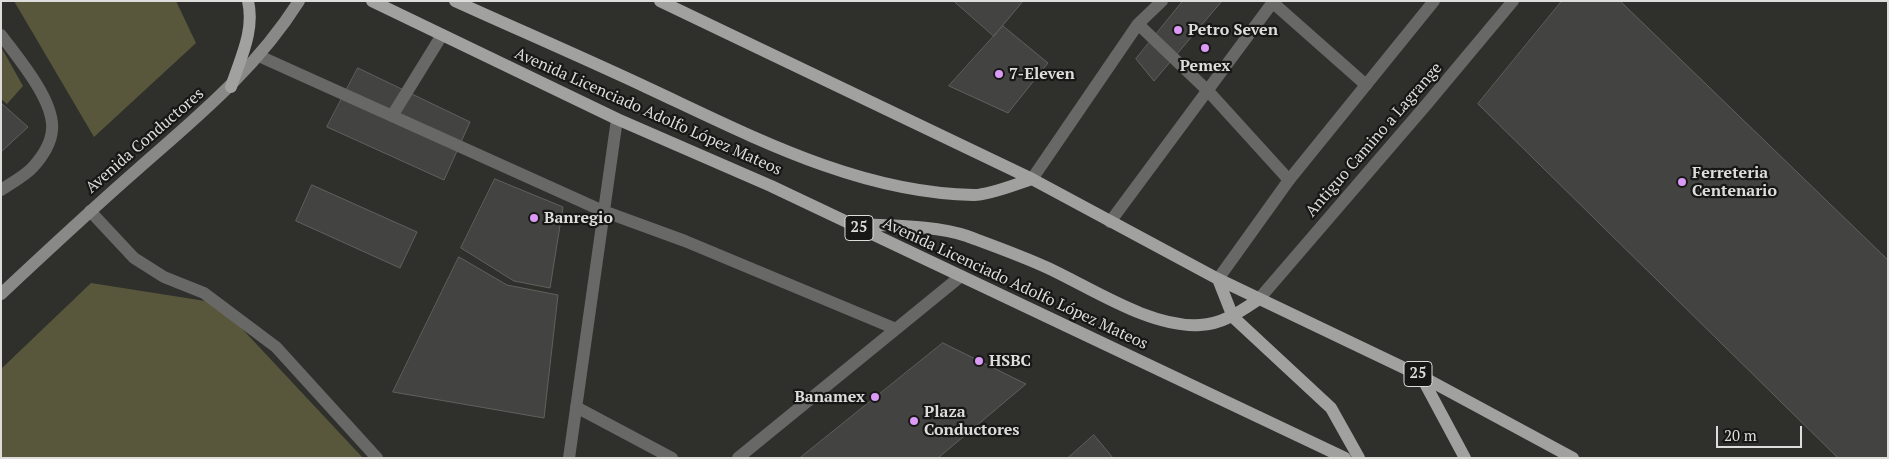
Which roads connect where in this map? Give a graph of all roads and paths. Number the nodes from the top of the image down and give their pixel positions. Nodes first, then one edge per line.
1 (248, 1) edge
2 (299, 1) edge
3 (372, 1) edge
4 (455, 1) edge
5 (660, 1) edge
6 (1162, 1) edge
7 (1434, 1) edge
8 (1513, 1) edge
9 (1272, 2) edge
10 (1138, 24) junction
11 (442, 34) junction
12 (1, 36) edge
13 (259, 56) junction
14 (1366, 85) junction
15 (231, 87) junction
16 (1208, 92) junction
17 (392, 116) junction
18 (617, 119) junction
19 (1032, 179) junction
20 (1289, 180) junction
21 (1, 190) edge
22 (603, 211) junction
23 (90, 212) junction
24 (1110, 222) junction
25 (850, 223) junction
26 (961, 276) junction
27 (1218, 279) junction
28 (1, 294) edge
29 (1258, 299) junction
30 (1233, 317) junction
31 (896, 330) junction
32 (1421, 376) junction
33 (576, 407) junction
34 (376, 458) edge
35 (569, 458) edge
36 (672, 458) edge
37 (738, 458) edge
38 (1345, 458) edge
39 (1359, 458) edge
40 (1466, 458) edge
41 (1573, 458) edge

1 - 15 main road
2 - 13 main road, Avenida Conductores
3 - 11 main road, Avenida Licenciado Adolfo López Mateos / 25
4 - 19 main road
5 - 19 main road, 25
6 - 10 street
7 - 14 street
8 - 29 street, Antiguo Camino a Lagrange
9 - 14 street
9 - 16 street
10 - 16 street
10 - 19 street
11 - 17 street
11 - 18 main road, Avenida Licenciado Adolfo López Mateos / 25
12 - 21 street
13 - 15 main road, Avenida Conductores
13 - 17 street
14 - 20 street
15 - 23 main road, Avenida Conductores
16 - 20 street
16 - 24 street
17 - 22 street
18 - 22 street
18 - 25 main road, Avenida Licenciado Adolfo López Mateos / 25
19 - 24 main road, 25
20 - 27 street
22 - 31 street
22 - 33 street
23 - 28 main road, Avenida Conductores
23 - 34 street
24 - 27 main road, 25
25 - 26 main road, Avenida Licenciado Adolfo López Mateos / 25
25 - 30 main road
26 - 31 street
26 - 38 main road, Avenida Licenciado Adolfo López Mateos / 25
27 - 29 main road, 25
27 - 30 main road
29 - 30 main road
29 - 32 main road, 25
30 - 39 main road
31 - 37 street
32 - 40 main road
32 - 41 main road, 25
33 - 35 street
33 - 36 street

